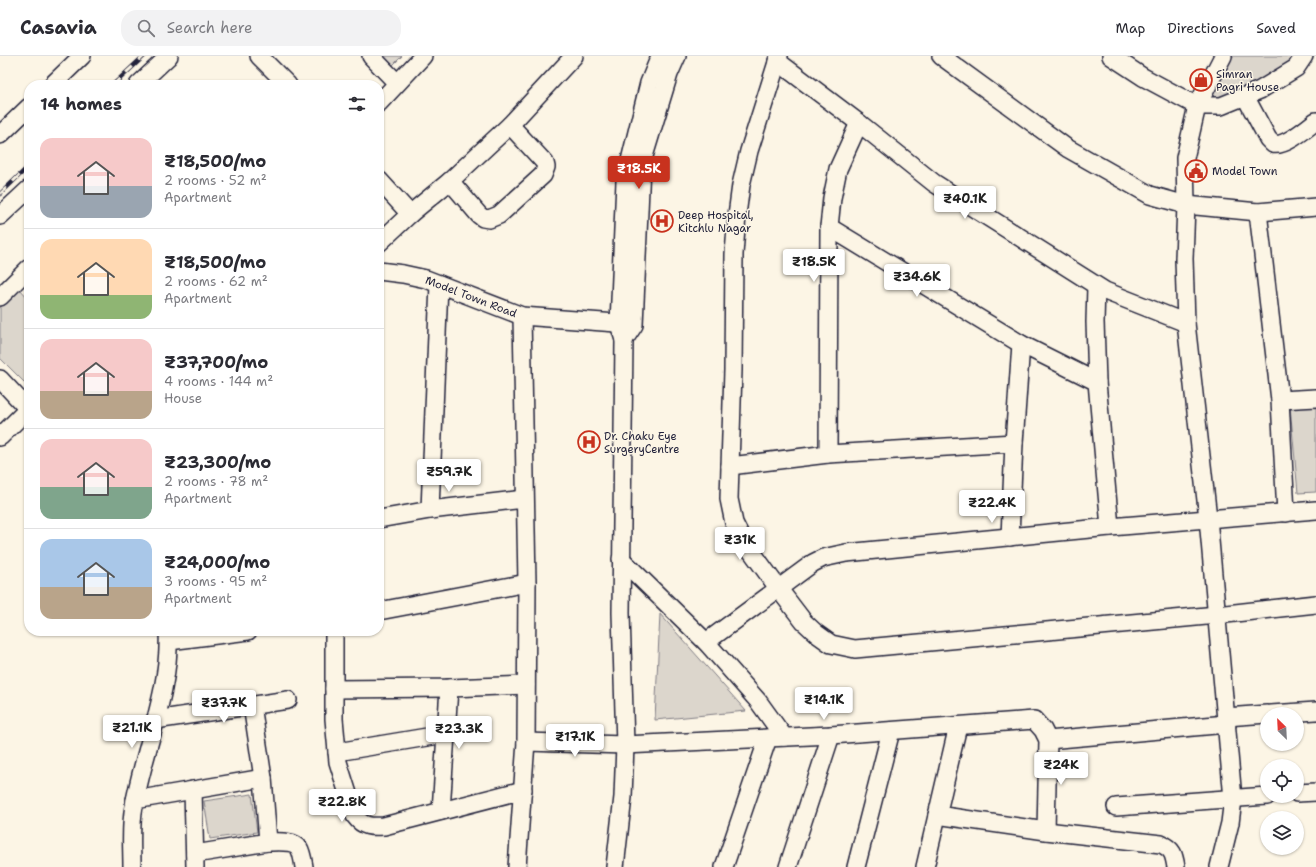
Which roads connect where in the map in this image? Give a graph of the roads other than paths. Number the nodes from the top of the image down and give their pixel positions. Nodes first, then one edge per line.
1 (82, 56) edge
2 (169, 56) edge
3 (259, 56) edge
4 (370, 56) edge
5 (423, 56) edge
6 (574, 56) edge
7 (660, 56) edge
8 (677, 56) edge
9 (941, 56) edge
10 (1111, 56) edge
11 (1223, 56) edge
12 (1304, 56) edge
13 (778, 58) edge
14 (57, 80) edge
15 (143, 80) edge
16 (283, 80) edge
17 (397, 83) junction
18 (1245, 96) junction
19 (384, 97) edge
20 (1197, 106) junction
21 (24, 112) edge
22 (1316, 121) edge
23 (859, 123) junction
24 (510, 125) junction
25 (0, 135) edge
26 (450, 181) junction
27 (384, 185) edge
28 (24, 194) edge
29 (1186, 206) junction
30 (1316, 207) edge
31 (1258, 212) junction
32 (410, 214) junction
33 (0, 216) edge
34 (829, 227) junction
35 (384, 238) edge
36 (384, 272) edge
37 (24, 273) edge
38 (439, 284) junction
39 (1096, 286) junction
40 (0, 297) edge
41 (522, 316) junction
42 (1186, 323) junction
43 (627, 324) junction
44 (1021, 344) junction
45 (0, 378) edge
46 (1097, 382) junction
47 (1316, 398) edge
48 (1280, 400) junction
49 (24, 404) edge
50 (24, 412) edge
51 (0, 437) edge
52 (1014, 443) junction
53 (828, 454) junction
54 (730, 466) junction
55 (524, 499) junction
56 (430, 510) junction
57 (1316, 510) edge
58 (1286, 513) junction
59 (384, 518) edge
60 (1208, 518) junction
61 (1110, 527) junction
62 (1010, 537) junction
63 (622, 559) junction
64 (527, 583) junction
65 (778, 588) junction
66 (1316, 604) edge
67 (384, 610) edge
68 (1217, 615) junction
69 (169, 636) edge
70 (334, 636) edge
71 (706, 642) junction
72 (526, 685) junction
73 (449, 688) junction
74 (334, 689) junction
75 (288, 700) dead end
76 (252, 705) junction
77 (1316, 711) edge
78 (1304, 712) edge
79 (1260, 715) edge
80 (155, 720) junction
81 (1226, 720) junction
82 (958, 726) junction
83 (891, 731) junction
84 (445, 734) junction
85 (831, 735) junction
86 (776, 737) junction
87 (1048, 740) junction
88 (526, 742) junction
89 (625, 745) junction
90 (337, 752) junction
91 (263, 778) junction
92 (193, 790) junction
93 (523, 790) junction
94 (1316, 792) edge
95 (1304, 793) edge
96 (1260, 797) edge
97 (1233, 799) junction
98 (135, 800) junction
99 (1116, 807) dead end
100 (440, 811) junction
101 (937, 815) junction
102 (1046, 831) junction
103 (268, 842) junction
104 (195, 860) edge
105 (132, 867) edge
106 (304, 867) edge
107 (517, 867) edge
108 (615, 867) edge
109 (724, 867) edge
110 (788, 867) edge
111 (856, 867) edge
112 (925, 867) edge
113 (1176, 867) edge
114 (1220, 867) edge

1 - 14 street
2 - 15 street
3 - 16 street
4 - 17 street
5 - 17 street
6 - 24 street
7 - 43 street
8 - 43 street
9 - 29 street
10 - 20 street
11 - 20 street
12 - 18 street
13 - 23 street
13 - 54 street
17 - 19 street
18 - 20 street
18 - 22 street
20 - 29 street
21 - 25 street
23 - 34 street
23 - 39 street
24 - 26 street
24 - 26 street
26 - 32 street
27 - 32 street
28 - 33 street
29 - 31 street
29 - 42 street
30 - 31 street
31 - 48 street
32 - 35 street
34 - 44 street
34 - 53 street
36 - 38 street, Model Town Road
37 - 40 street
38 - 41 street, Model Town Road
38 - 56 street
39 - 42 street
39 - 46 street
41 - 43 street, Model Town Road
41 - 55 street
42 - 60 street
43 - 63 street
44 - 46 street
44 - 52 street
45 - 49 street
46 - 61 street
47 - 48 street
48 - 58 street
50 - 51 street
52 - 53 street
52 - 62 street
53 - 54 street
54 - 65 street
55 - 56 street
55 - 64 street
56 - 59 street
57 - 58 street
58 - 60 street
60 - 61 street
60 - 68 street
61 - 62 street
62 - 65 street
63 - 71 street
63 - 89 street
64 - 67 street
64 - 72 street
65 - 68 street
65 - 71 street
66 - 68 street
68 - 81 street
69 - 80 street
70 - 74 street
71 - 86 street
72 - 73 street
72 - 88 street
73 - 74 street
73 - 84 street
74 - 90 street
75 - 76 street
76 - 80 street
76 - 91 street
77 - 78 street
79 - 81 street
80 - 98 street
81 - 87 street
81 - 97 street
82 - 83 street
82 - 87 street
82 - 101 street
83 - 85 street
83 - 111 street
84 - 90 street
84 - 100 street
85 - 86 street
85 - 110 street
86 - 89 street
86 - 109 street
87 - 102 street
88 - 89 street
88 - 93 street
89 - 108 street
90 - 100 street
91 - 92 street
91 - 103 street
92 - 98 street
92 - 104 street
93 - 100 street
93 - 107 street
94 - 95 street
96 - 97 street
97 - 99 street
97 - 114 street
98 - 105 street
101 - 102 street
101 - 112 street
102 - 113 street
103 - 104 street
103 - 106 street

